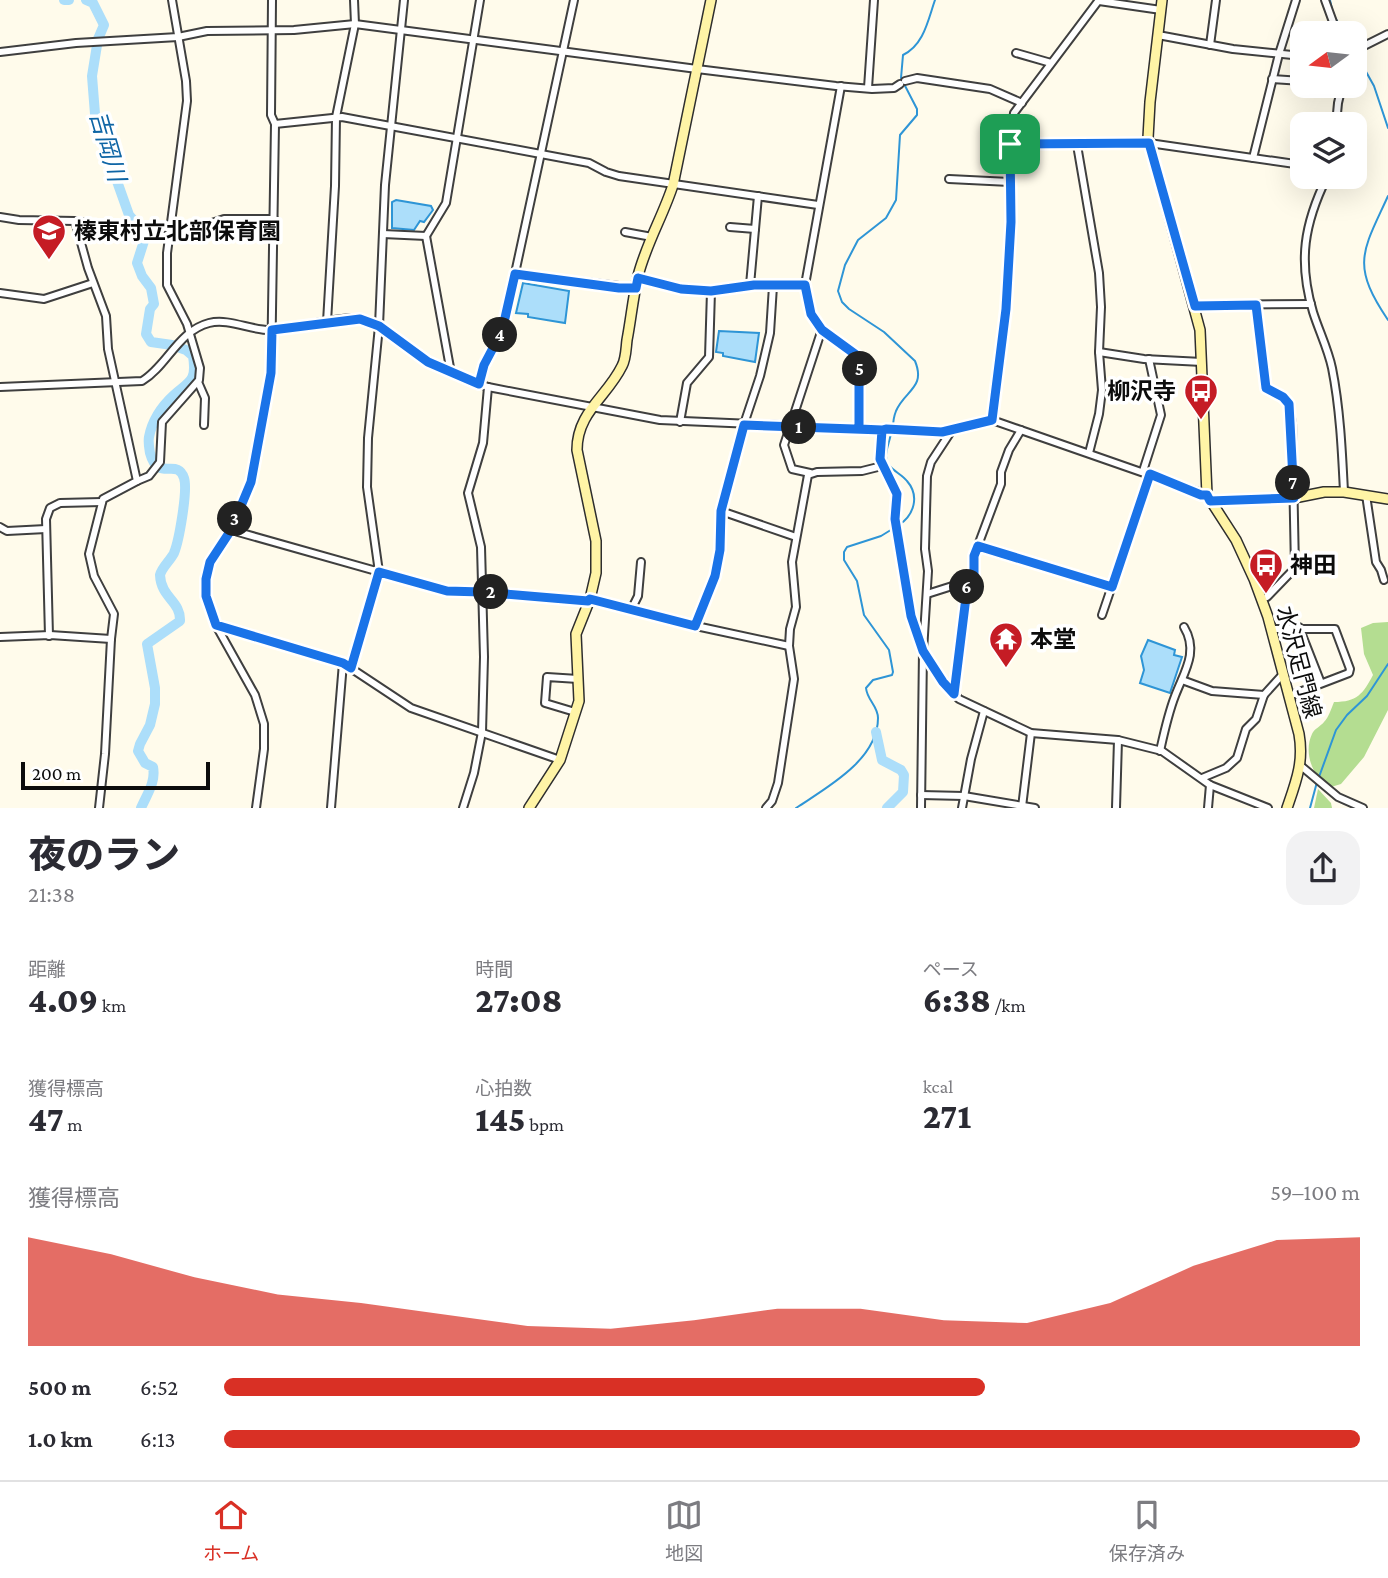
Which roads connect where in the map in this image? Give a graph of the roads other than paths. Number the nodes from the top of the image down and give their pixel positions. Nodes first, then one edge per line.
1 (172, 0) edge
2 (272, 0) edge
3 (354, 0) edge
4 (404, 0) edge
5 (480, 0) edge
6 (574, 0) edge
7 (711, 0) edge
8 (874, 0) edge
9 (1099, 0) edge
10 (1216, 0) edge
11 (1296, 0) edge
12 (1325, 0) edge
13 (1162, 5) edge
14 (1333, 21) edge
15 (355, 24) junction
16 (400, 29) junction
17 (272, 30) junction
18 (1388, 34) edge
19 (1158, 35) junction
20 (178, 37) junction
21 (474, 39) junction
22 (1367, 44) edge
23 (1210, 45) junction
24 (0, 51) edge
25 (563, 51) junction
26 (1016, 53) dead end
27 (1279, 54) junction
28 (1290, 55) edge
29 (1051, 63) junction
30 (696, 69) junction
31 (1272, 79) junction
32 (1290, 80) edge
33 (841, 86) junction
34 (868, 88) junction
35 (1022, 103) junction
36 (336, 117) junction
37 (275, 124) junction
38 (391, 126) junction
39 (457, 139) junction
40 (1149, 143) junction
41 (1010, 144) junction
42 (1077, 145) junction
43 (541, 155) junction
44 (1253, 158) junction
45 (1290, 163) edge
46 (949, 179) dead end
47 (1010, 182) junction
48 (673, 185) junction
49 (1321, 189) edge
50 (758, 196) junction
51 (818, 205) junction
52 (0, 217) edge
53 (274, 219) junction
54 (75, 221) junction
55 (730, 227) dead end
56 (755, 229) junction
57 (625, 232) dead end
58 (383, 234) junction
59 (426, 236) junction
60 (169, 237) junction
61 (652, 237) junction
62 (515, 274) junction
63 (93, 283) junction
64 (637, 283) junction
65 (750, 285) junction
66 (805, 285) junction
67 (773, 286) junction
68 (711, 291) junction
69 (0, 293) edge
70 (1311, 304) junction
71 (1256, 305) junction
72 (1195, 306) junction
73 (327, 322) junction
74 (379, 326) junction
75 (272, 330) junction
76 (822, 330) junction
77 (189, 334) junction
78 (1099, 352) junction
79 (1149, 359) junction
80 (1202, 362) junction
81 (451, 373) junction
82 (114, 382) junction
83 (198, 382) junction
84 (479, 384) junction
85 (0, 387) edge
86 (488, 387) junction
87 (591, 406) junction
88 (992, 420) junction
89 (680, 422) junction
90 (204, 425) dead end
91 (744, 425) junction
92 (788, 426) junction
93 (859, 429) junction
94 (884, 430) junction
95 (952, 430) junction
96 (1021, 430) junction
97 (1089, 453) junction
98 (882, 466) junction
99 (1147, 473) junction
100 (812, 474) junction
101 (137, 481) junction
102 (1344, 492) junction
103 (1366, 495) junction
104 (1208, 498) junction
105 (1294, 498) junction
106 (1388, 499) edge
107 (102, 502) junction
108 (721, 511) junction
109 (0, 527) edge
110 (46, 529) junction
111 (231, 530) junction
112 (796, 537) junction
113 (978, 546) junction
114 (641, 562) dead end
115 (379, 572) junction
116 (1384, 580) dead end
117 (968, 581) junction
118 (1112, 587) junction
119 (482, 592) junction
120 (927, 594) junction
121 (1267, 597) dead end
122 (589, 600) junction
123 (631, 610) junction
124 (1102, 615) dead end
125 (216, 625) junction
126 (695, 626) junction
127 (1298, 627) junction
128 (1184, 628) dead end
129 (1271, 629) junction
130 (49, 636) junction
131 (0, 637) edge
132 (111, 639) junction
133 (789, 646) junction
134 (923, 651) junction
135 (343, 663) junction
136 (351, 668) junction
137 (1283, 674) junction
138 (578, 679) junction
139 (1182, 680) junction
140 (1321, 683) junction
141 (954, 694) junction
142 (1264, 695) junction
143 (1289, 696) junction
144 (984, 711) junction
145 (575, 712) junction
146 (482, 732) junction
147 (1031, 733) junction
148 (1118, 740) junction
149 (1160, 751) junction
150 (560, 760) junction
151 (1301, 766) junction
152 (1202, 778) junction
153 (1210, 785) junction
154 (921, 795) junction
155 (964, 796) junction
156 (1022, 807) edge
157 (99, 808) edge
158 (256, 808) edge
159 (331, 808) edge
160 (463, 808) edge
161 (528, 808) edge
162 (766, 808) edge
163 (921, 808) edge
164 (962, 808) edge
165 (1035, 808) edge
166 (1116, 808) edge
167 (1208, 808) edge
168 (1268, 808) edge
169 (1287, 808) edge
170 (1363, 808) edge

1 - 20 street
2 - 17 street
3 - 15 street
4 - 16 street
5 - 21 street
6 - 25 street
7 - 30 street
8 - 34 street
9 - 13 street
9 - 29 street
10 - 23 street
11 - 27 street
12 - 14 street
13 - 19 street
15 - 16 street
15 - 17 street
15 - 36 street
16 - 21 street
16 - 38 street
17 - 20 street
17 - 37 street
18 - 22 street
19 - 23 street
19 - 40 street
20 - 24 street
20 - 60 street
21 - 25 street
21 - 39 street
23 - 27 street
25 - 30 street
25 - 43 street
26 - 29 street
27 - 28 street
27 - 31 street
29 - 35 street
30 - 33 street
30 - 48 street
31 - 32 street
31 - 44 street
33 - 34 street
33 - 51 street
34 - 35 street
35 - 41 street
36 - 37 street
36 - 38 street
36 - 73 street
37 - 53 street
38 - 39 street
38 - 58 street
39 - 43 street
39 - 59 street
40 - 42 street
40 - 44 street
40 - 72 street
41 - 42 street
41 - 47 street
42 - 78 street
43 - 48 street
43 - 62 street
44 - 45 street
46 - 47 street
47 - 88 street
48 - 50 street
48 - 61 street
49 - 70 street
50 - 51 street
50 - 56 street
51 - 66 street
52 - 54 street
53 - 60 street
53 - 75 street
54 - 60 street
54 - 63 street
55 - 56 street
56 - 65 street
57 - 61 street
58 - 59 street
58 - 74 street
59 - 81 street
60 - 77 street
61 - 64 street
62 - 64 street
62 - 84 street
63 - 69 street
63 - 82 street
64 - 68 street
64 - 87 street
65 - 67 street
65 - 68 street
66 - 67 street
66 - 76 street
67 - 91 street
68 - 89 street
70 - 71 street
70 - 102 street
71 - 72 street
71 - 105 street
72 - 80 street
73 - 74 street
73 - 75 street
74 - 81 street
74 - 115 street
75 - 77 street
75 - 111 street
76 - 92 street
76 - 93 street
77 - 82 street
77 - 83 street
78 - 79 street
78 - 97 street
79 - 80 street
79 - 99 street
80 - 104 street
81 - 84 street
82 - 85 street
82 - 101 street
83 - 90 street
83 - 101 street
84 - 86 street
86 - 87 street
86 - 119 street
87 - 89 street
87 - 122 street
88 - 95 street
88 - 96 street
89 - 91 street
91 - 92 street
91 - 108 street
92 - 93 street
92 - 100 street
93 - 94 street
94 - 95 street
94 - 98 street
95 - 120 street
96 - 97 street
96 - 113 street
97 - 99 street
98 - 100 street
98 - 134 street
99 - 104 street
99 - 118 street
100 - 112 street
101 - 107 street
102 - 103 street
102 - 105 street
103 - 106 street
103 - 116 street
104 - 105 street
104 - 129 street, 水沢足門線
105 - 121 street
107 - 110 street
107 - 132 street
108 - 112 street
108 - 126 street
109 - 110 street
110 - 130 street
111 - 115 street
111 - 125 street
112 - 133 street
113 - 117 street
113 - 118 street
114 - 123 street
115 - 119 street
115 - 136 street
117 - 120 street
117 - 141 street
118 - 124 street
119 - 122 street
119 - 146 street
120 - 134 street
122 - 123 street
122 - 138 street
123 - 126 street
125 - 135 street
125 - 158 street
126 - 133 street
127 - 129 street
127 - 140 street
127 - 140 street
128 - 139 street
129 - 137 street, 水沢足門線
130 - 131 street
130 - 132 street
132 - 157 street
133 - 162 street
134 - 141 street
134 - 154 street
135 - 136 street
135 - 159 street
136 - 146 street
137 - 142 street
137 - 143 street, 水沢足門線
138 - 145 street
138 - 145 street
139 - 142 street
139 - 149 street
140 - 143 street
141 - 144 street
142 - 152 street
143 - 151 street, 水沢足門線
144 - 147 street
144 - 155 street
145 - 150 street
146 - 150 street
146 - 160 street
147 - 148 street
147 - 156 street
148 - 149 street
148 - 166 street
149 - 152 street
150 - 161 street
151 - 169 street, 水沢足門線
151 - 170 street
152 - 153 street
153 - 167 street
153 - 168 street
154 - 155 street
154 - 163 street
155 - 156 street
155 - 164 street
156 - 165 street

